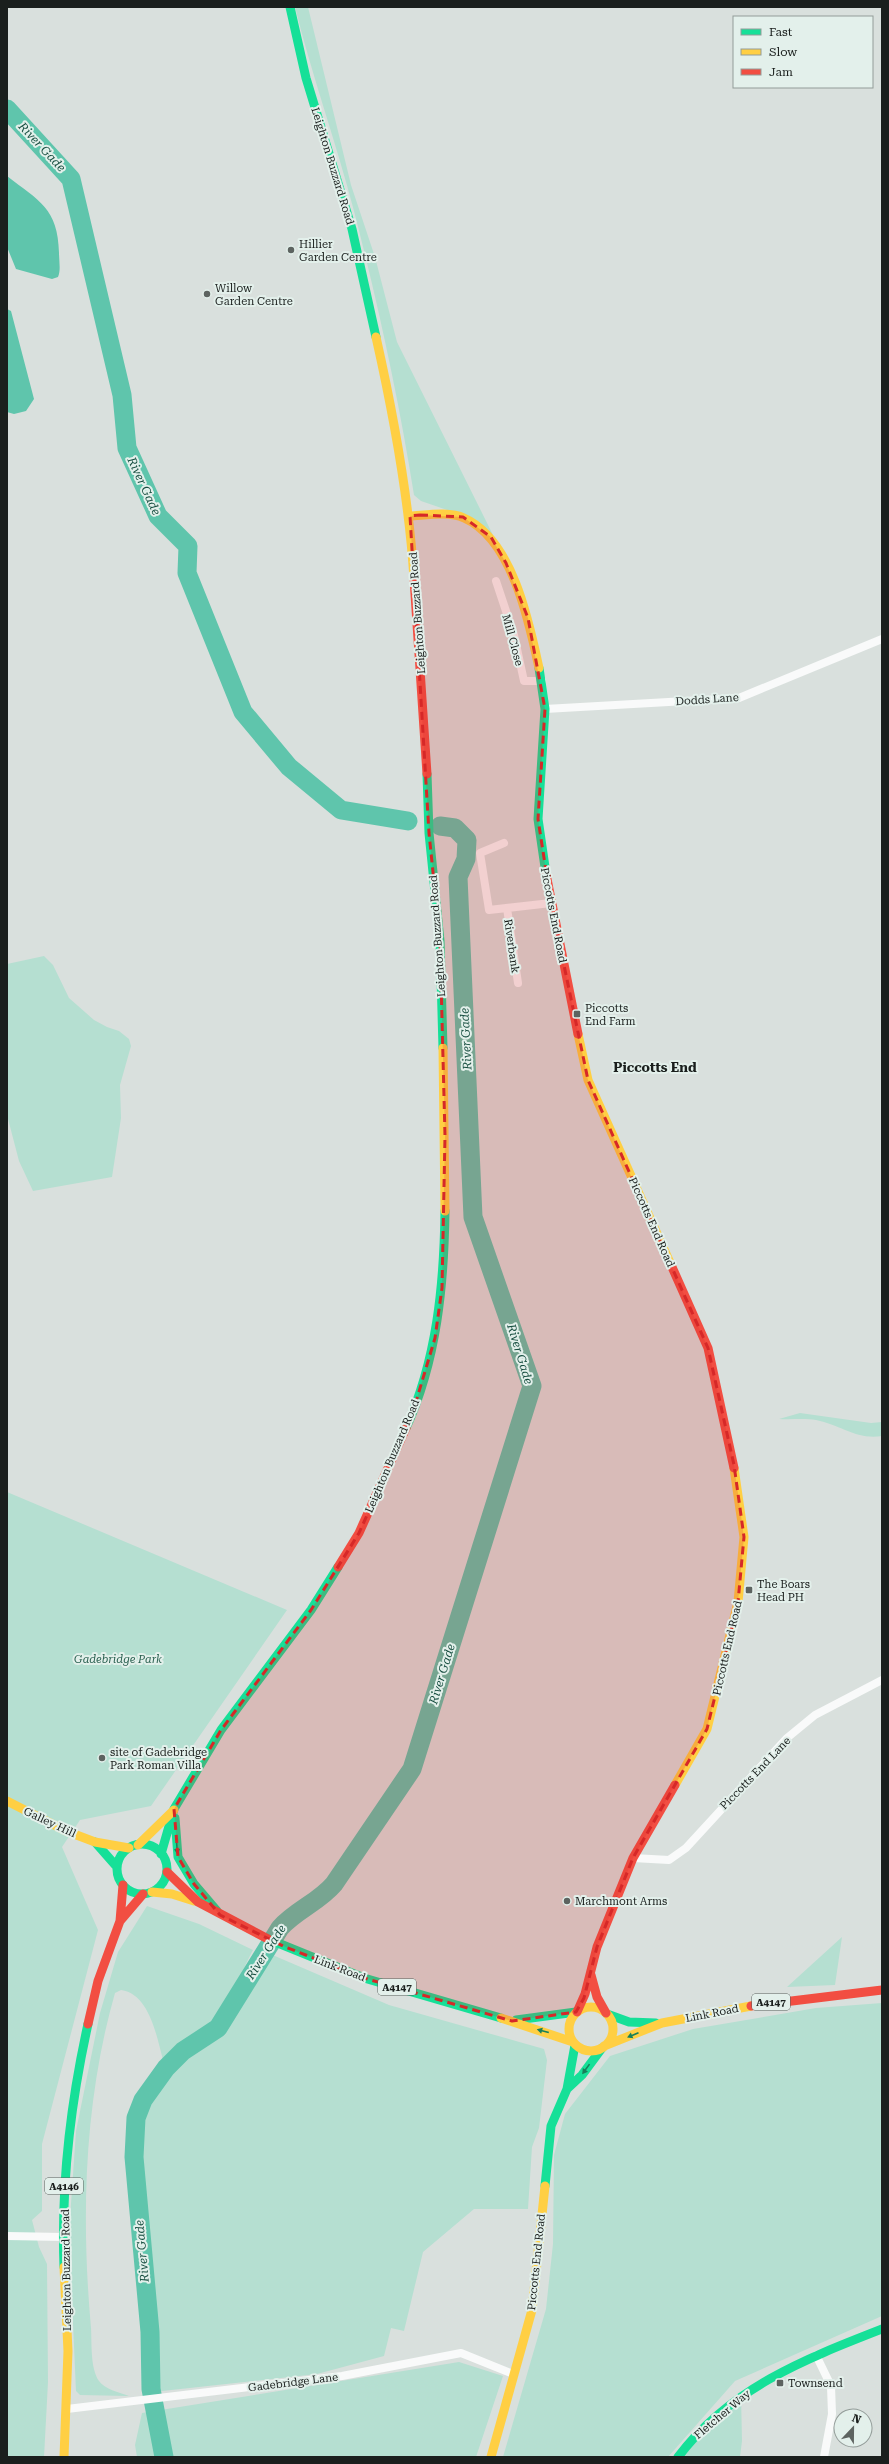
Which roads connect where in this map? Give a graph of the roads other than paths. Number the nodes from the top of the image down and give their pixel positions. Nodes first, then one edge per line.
1 (290, 7) edge
2 (410, 516) junction
3 (496, 581) dead end
4 (882, 639) edge
5 (542, 681) junction
6 (545, 709) junction
7 (504, 843) dead end
8 (551, 903) junction
9 (507, 908) junction
10 (518, 983) dead end
11 (882, 1680) edge
12 (7, 1801) edge
13 (174, 1809) junction
14 (95, 1842) junction
15 (138, 1845) junction
16 (129, 1848) junction
17 (162, 1854) junction
18 (633, 1858) junction
19 (117, 1868) junction
20 (167, 1872) junction
21 (123, 1886) junction
22 (148, 1893) junction
23 (198, 1902) junction
24 (220, 1915) junction
25 (120, 1921) junction
26 (590, 1975) junction
27 (882, 1990) edge
28 (576, 2012) junction
29 (606, 2014) junction
30 (512, 2021) junction
31 (662, 2023) junction
32 (574, 2043) junction
33 (603, 2047) junction
34 (567, 2089) junction
35 (7, 2236) edge
36 (63, 2237) junction
37 (882, 2329) edge
38 (816, 2355) junction
39 (513, 2374) junction
40 (66, 2409) junction
41 (64, 2457) edge
42 (491, 2457) edge
43 (678, 2457) edge
44 (824, 2457) edge

1 - 2 main road, Leighton Buzzard Road
2 - 5 main road, Piccotts End Road
2 - 13 main road, Leighton Buzzard Road
3 - 5 street, Mill Close
4 - 6 street, Dodds Lane
5 - 6 main road, Piccotts End Road
6 - 8 main road, Piccotts End Road
7 - 9 street, Riverbank
8 - 9 street, Riverbank
8 - 18 main road, Piccotts End Road
9 - 10 street, Riverbank
11 - 18 street, Piccotts End Lane
12 - 14 main road, Galley Hill
13 - 15 main road, Leighton Buzzard Road
13 - 17 main road, Leighton Buzzard Road
13 -> 24 main road
14 - 16 main road, Galley Hill
14 - 19 main road, Galley Hill
15 - 16 main road
15 - 17 main road
16 - 19 main road
17 - 20 main road
18 - 26 main road, Piccotts End Road
19 - 21 main road
20 - 22 main road
20 - 23 main road, Link Road / A4147
21 - 22 main road
21 - 25 main road, Leighton Buzzard Road / A4146
22 - 23 main road, Link Road / A4147
22 - 25 main road, Leighton Buzzard Road / A4146
23 - 24 main road, Link Road / A4147
24 - 30 main road, Link Road / A4147
25 - 36 main road, Leighton Buzzard Road / A4146
26 - 28 main road, Piccotts End Road
26 - 29 main road
27 - 31 main road, Link Road / A4147
28 - 29 main road, Link Road / A4147
28 - 30 main road, Link Road / A4147
28 - 32 main road
29 - 31 main road, Link Road / A4147
29 - 33 main road
32 -> 30 main road, Link Road / A4147
31 -> 33 main road, Link Road / A4147
32 - 33 main road, Link Road / A4147
32 - 34 main road, Piccotts End Road
33 -> 34 main road, Piccotts End Road
34 - 39 main road, Piccotts End Road
35 - 36 street
36 - 40 main road, Leighton Buzzard Road / A4146
37 - 38 main road, Fletcher Way
38 - 43 main road, Fletcher Way
38 - 44 street
39 - 40 street, Gadebridge Lane
39 - 42 main road, Piccotts End Road
40 - 41 main road, Leighton Buzzard Road / A4146

